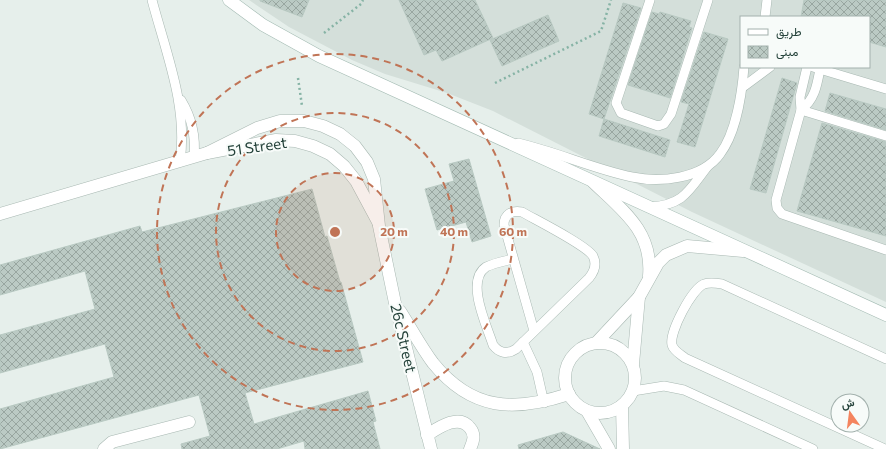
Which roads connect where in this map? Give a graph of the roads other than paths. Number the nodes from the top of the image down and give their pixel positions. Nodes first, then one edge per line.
1 (152, 0) edge
2 (229, 0) edge
3 (650, 0) edge
4 (708, 0) edge
5 (767, 0) edge
6 (764, 16) edge
7 (744, 68) edge
8 (769, 68) edge
9 (807, 68) edge
10 (817, 68) edge
11 (743, 87) junction
12 (886, 89) edge
13 (178, 96) junction
14 (802, 110) junction
15 (886, 136) edge
16 (507, 140) junction
17 (207, 153) junction
18 (194, 157) junction
19 (180, 162) junction
20 (708, 166) junction
21 (592, 181) junction
22 (649, 207) junction
23 (0, 214) edge
24 (380, 226) junction
25 (886, 250) edge
26 (745, 251) junction
27 (513, 259) junction
28 (649, 276) junction
29 (639, 296) junction
30 (396, 304) junction
31 (886, 315) edge
32 (534, 331) junction
33 (523, 342) junction
34 (596, 343) junction
35 (886, 359) edge
36 (633, 364) junction
37 (633, 391) junction
38 (569, 394) junction
39 (544, 402) junction
40 (622, 406) junction
41 (587, 411) junction
42 (190, 422) dead end
43 (427, 435) junction
44 (104, 449) edge
45 (431, 449) edge
46 (470, 449) edge
47 (609, 449) edge
48 (622, 449) edge
49 (814, 449) edge
50 (885, 449) edge

1 - 13 lane
2 - 16 street
3 - 4 lane
5 - 6 lane
7 - 11 lane
8 - 11 lane
9 - 14 lane
10 - 12 lane
10 - 14 lane
11 - 20 lane
13 - 18 lane
13 - 19 lane
14 - 15 lane
14 - 25 lane
16 - 20 lane
16 - 21 street
17 - 18 street, 51 Street
17 - 24 street, 51 Street
17 - 24 street, 51 Street
18 - 19 street, 51 Street
19 - 23 street, 51 Street
20 - 22 lane
21 - 22 street
21 - 28 street
22 - 26 street
24 - 30 street, 26c Street
26 - 28 street
26 - 31 street
27 - 32 lane
27 - 32 lane
27 - 33 lane
28 - 29 street
29 - 34 street
29 - 36 street
30 - 39 street
30 - 43 street, 26c Street
32 - 33 lane
33 - 39 lane
34 - 36 street
34 - 38 street
35 - 50 lane
36 - 37 street
37 - 40 street
37 - 49 lane
38 - 39 street
38 - 41 street
40 - 41 street
40 - 48 street
41 - 47 street
42 - 44 street
43 - 45 street, 26c Street
43 - 46 street

